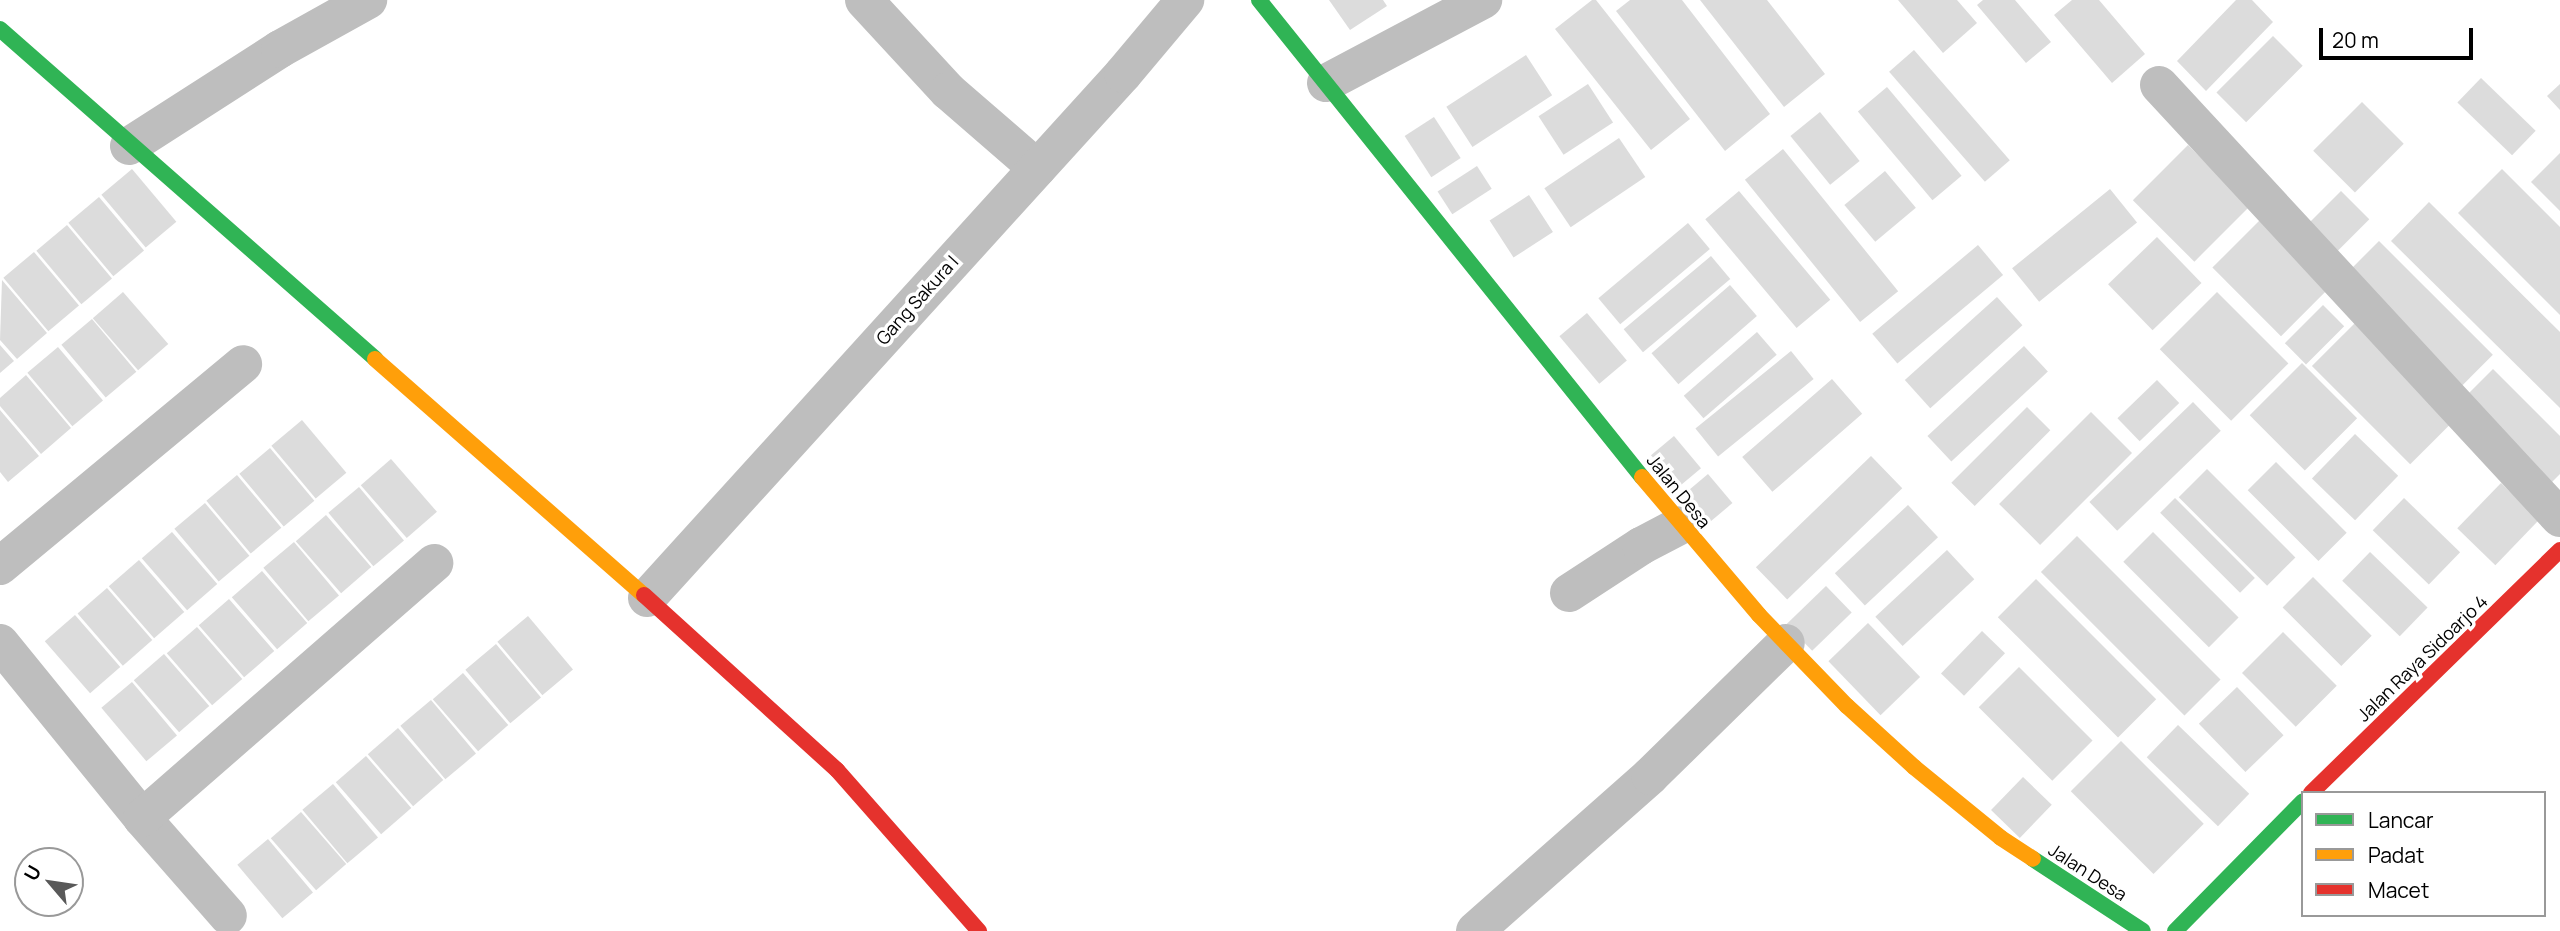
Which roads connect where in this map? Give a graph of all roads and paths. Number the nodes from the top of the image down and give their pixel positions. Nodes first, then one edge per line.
1 (368, 0) edge
2 (864, 0) edge
3 (1259, 0) edge
4 (1483, 0) edge
5 (1184, 1) edge
6 (0, 29) edge
7 (1326, 83) junction
8 (2159, 85) dead end
9 (129, 146) junction
10 (1037, 169) junction
11 (243, 364) dead end
12 (2560, 518) edge
13 (1681, 525) junction
14 (2560, 550) edge
15 (434, 563) dead end
16 (0, 566) edge
17 (1576, 590) dead end
18 (647, 598) junction
19 (0, 643) edge
20 (1786, 643) junction
21 (2313, 791) edge
22 (2301, 803) edge
23 (142, 818) junction
24 (228, 916) dead end
25 (979, 931) edge
26 (1475, 931) edge
27 (2143, 931) edge
28 (2175, 931) edge

1 - 9 street
2 - 10 street
3 - 7 street, Jalan Desa
4 - 7 street
5 - 10 street, Gang Sakura I
6 - 9 street
7 - 13 street, Jalan Desa
8 - 12 street
9 - 18 street
10 - 18 street, Gang Sakura I
11 - 16 street
13 - 17 street
13 - 20 street, Jalan Desa
14 - 21 street, Jalan Raya Sidoarjo 4
15 - 23 street
18 - 25 street
19 - 23 street
20 - 26 street
20 - 27 street, Jalan Desa
22 - 28 street
23 - 24 street

